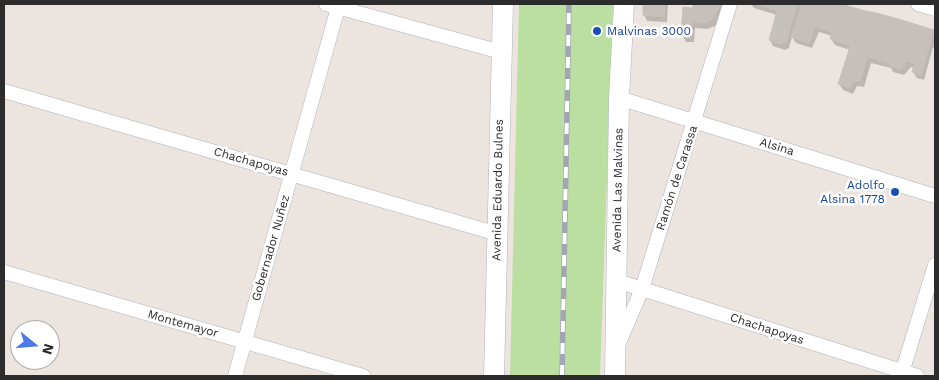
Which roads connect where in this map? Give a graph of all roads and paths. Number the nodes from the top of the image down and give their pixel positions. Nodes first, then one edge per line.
1 (502, 4) edge
2 (624, 4) edge
3 (730, 4) edge
4 (918, 4) edge
5 (334, 5) edge
6 (935, 9) edge
7 (501, 52) junction
8 (4, 91) edge
9 (620, 98) junction
10 (695, 122) junction
11 (292, 174) junction
12 (935, 196) edge
13 (498, 234) junction
14 (935, 265) edge
15 (4, 272) edge
16 (616, 281) junction
17 (642, 289) junction
18 (244, 342) junction
19 (616, 350) junction
20 (902, 374) edge
21 (235, 376) edge
22 (363, 376) edge
23 (494, 376) edge
24 (615, 376) edge
25 (917, 376) edge

1 - 7 main road, Avenida Eduardo Bulnes
2 - 9 main road, Avenida Las Malvinas
3 - 10 street, Ramón de Carassa
4 - 6 street
5 - 7 street
5 - 11 street, Gobernador Nuñez
7 - 13 main road, Avenida Eduardo Bulnes
8 - 11 street, Chachapoyas
9 - 10 street, Alsina
9 - 16 main road, Avenida Las Malvinas
10 - 12 street, Alsina
10 - 17 street, Ramón de Carassa
11 - 13 street, Chachapoyas
11 - 18 street, Gobernador Nuñez
13 - 23 main road, Avenida Eduardo Bulnes
14 - 20 street
15 - 18 street, Montemayor
16 - 17 street, Chachapoyas
16 - 19 main road, Avenida Las Malvinas
17 - 19 street, Ramón de Carassa
17 - 20 street, Chachapoyas
18 - 21 street, Gobernador Nuñez
18 - 22 street, Montemayor
19 - 24 main road, Avenida Las Malvinas
20 - 25 street, Chachapoyas

